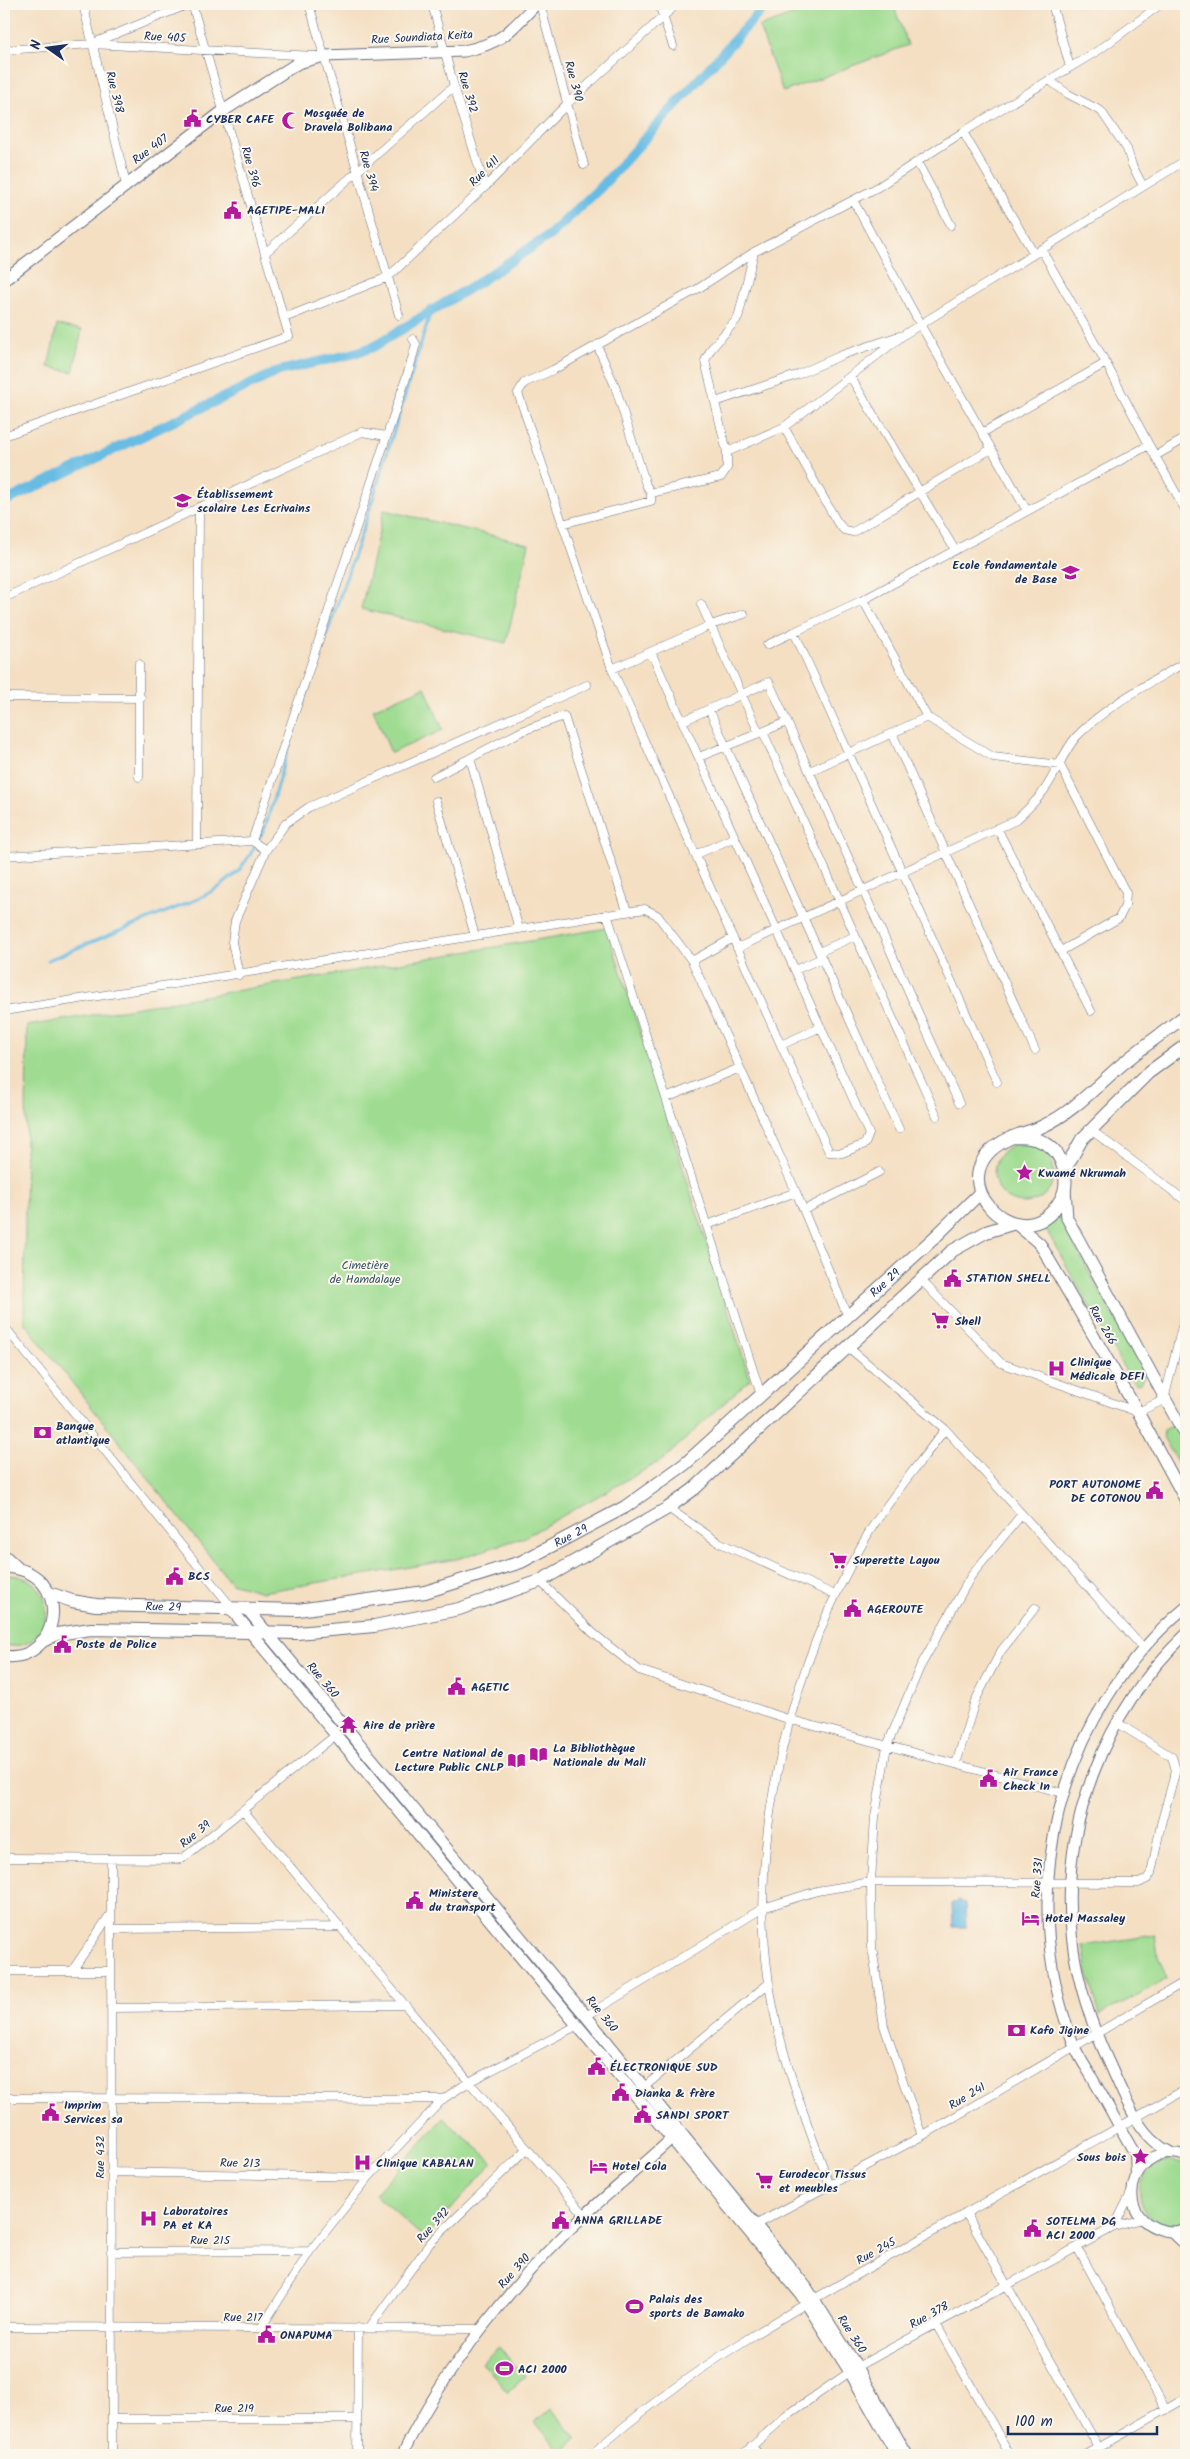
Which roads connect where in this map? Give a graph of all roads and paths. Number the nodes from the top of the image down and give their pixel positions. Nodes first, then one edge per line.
1 (83, 4) edge
2 (190, 4) edge
3 (309, 4) edge
4 (432, 4) edge
5 (536, 4) edge
6 (540, 4) edge
7 (659, 4) edge
8 (677, 4) edge
9 (1052, 4) edge
10 (1161, 4) edge
11 (663, 16) junction
12 (92, 44) junction
13 (673, 46) dead end
14 (4, 50) edge
15 (206, 50) junction
16 (445, 51) junction
17 (324, 56) junction
18 (1070, 67) junction
19 (1049, 80) junction
20 (454, 86) junction
21 (567, 104) junction
22 (223, 111) junction
23 (963, 132) junction
24 (1186, 160) edge
25 (917, 162) junction
26 (584, 165) dead end
27 (357, 171) junction
28 (126, 184) junction
29 (485, 186) junction
30 (1143, 186) junction
31 (854, 200) junction
32 (952, 226) dead end
33 (1041, 249) junction
34 (754, 252) junction
35 (265, 254) junction
36 (1034, 254) junction
37 (388, 277) junction
38 (4, 280) edge
39 (399, 315) dead end
40 (284, 318) junction
41 (920, 324) junction
42 (905, 334) junction
43 (413, 339) dead end
44 (597, 345) junction
45 (1106, 363) junction
46 (850, 376) junction
47 (715, 402) junction
48 (784, 427) junction
49 (982, 433) junction
50 (4, 436) edge
51 (386, 436) junction
52 (1186, 438) edge
53 (1149, 445) junction
54 (991, 449) junction
55 (727, 452) junction
56 (1155, 456) junction
57 (919, 491) junction
58 (651, 493) junction
59 (199, 507) junction
60 (1027, 511) junction
61 (1186, 511) edge
62 (562, 524) junction
63 (955, 550) junction
64 (4, 598) edge
65 (863, 600) junction
66 (701, 604) dead end
67 (744, 614) dead end
68 (710, 625) junction
69 (794, 632) junction
70 (767, 645) dead end
71 (651, 652) junction
72 (1186, 662) edge
73 (139, 664) dead end
74 (612, 669) junction
75 (587, 685) dead end
76 (742, 694) junction
77 (4, 696) edge
78 (141, 698) junction
79 (710, 709) junction
80 (927, 717) junction
81 (683, 722) junction
82 (787, 722) junction
83 (761, 733) junction
84 (892, 733) junction
85 (726, 747) junction
86 (849, 753) junction
87 (699, 757) junction
88 (470, 758) junction
89 (1060, 765) junction
90 (810, 771) junction
91 (139, 777) dead end
92 (434, 777) dead end
93 (436, 801) dead end
94 (998, 828) junction
95 (735, 837) junction
96 (252, 841) junction
97 (197, 844) junction
98 (266, 850) junction
99 (946, 852) junction
100 (695, 855) junction
101 (4, 856) edge
102 (902, 872) junction
103 (863, 890) junction
104 (839, 901) junction
105 (628, 910) junction
106 (608, 914) junction
107 (803, 917) junction
108 (519, 929) junction
109 (776, 930) junction
110 (475, 936) junction
111 (855, 936) junction
112 (733, 938) junction
113 (737, 948) junction
114 (1060, 951) junction
115 (820, 955) junction
116 (692, 961) junction
117 (795, 970) junction
118 (239, 975) junction
119 (4, 1011) edge
120 (1091, 1011) dead end
121 (1186, 1016) edge
122 (820, 1027) junction
123 (781, 1045) junction
124 (1186, 1045) edge
125 (1035, 1050) dead end
126 (740, 1068) junction
127 (997, 1082) dead end
128 (666, 1098) junction
129 (959, 1103) dead end
130 (936, 1116) dead end
131 (899, 1129) dead end
132 (1091, 1130) junction
133 (1012, 1137) junction
134 (1064, 1171) junction
135 (879, 1172) dead end
136 (1065, 1185) junction
137 (796, 1192) junction
138 (980, 1192) junction
139 (1186, 1201) edge
140 (804, 1210) junction
141 (1015, 1223) junction
142 (707, 1225) junction
143 (921, 1280) junction
144 (1186, 1310) edge
145 (848, 1317) junction
146 (4, 1326) edge
147 (849, 1348) junction
148 (761, 1394) junction
149 (1164, 1400) junction
150 (1138, 1412) junction
151 (945, 1429) junction
152 (1186, 1437) edge
153 (1186, 1501) edge
154 (668, 1508) junction
155 (1022, 1514) junction
156 (4, 1555) edge
157 (4, 1567) edge
158 (18, 1568) junction
159 (540, 1581) junction
160 (49, 1593) junction
161 (835, 1596) junction
162 (1186, 1607) edge
163 (1035, 1608) dead end
164 (232, 1609) junction
165 (248, 1610) junction
166 (250, 1631) junction
167 (265, 1633) junction
168 (1186, 1634) edge
169 (41, 1642) junction
170 (1143, 1648) junction
171 (20, 1655) junction
172 (4, 1656) edge
173 (4, 1664) edge
174 (788, 1719) junction
175 (1116, 1722) junction
176 (337, 1734) junction
177 (887, 1746) junction
178 (956, 1764) junction
179 (1062, 1792) junction
180 (243, 1810) junction
181 (4, 1858) edge
182 (111, 1859) junction
183 (871, 1882) junction
184 (1049, 1884) junction
185 (1071, 1884) junction
186 (763, 1908) junction
187 (111, 1913) junction
188 (340, 1927) junction
189 (111, 1929) junction
190 (4, 1971) edge
191 (72, 1971) junction
192 (111, 1971) junction
193 (1186, 1981) edge
194 (769, 1983) junction
195 (405, 2005) junction
196 (111, 2008) junction
197 (582, 2020) junction
198 (1095, 2034) junction
199 (1074, 2046) junction
200 (469, 2082) junction
201 (643, 2088) junction
202 (1186, 2089) edge
203 (4, 2098) edge
204 (111, 2098) junction
205 (443, 2099) junction
206 (1136, 2118) junction
207 (1119, 2127) junction
208 (675, 2135) junction
209 (922, 2136) junction
210 (527, 2149) junction
211 (1170, 2152) junction
212 (1186, 2156) edge
213 (111, 2172) junction
214 (1136, 2174) junction
215 (369, 2177) junction
216 (830, 2186) junction
217 (1132, 2191) junction
218 (966, 2213) junction
219 (585, 2215) junction
220 (1142, 2219) junction
221 (755, 2225) junction
222 (1114, 2227) junction
223 (1186, 2228) edge
224 (1172, 2232) junction
225 (1186, 2245) edge
226 (1077, 2247) junction
227 (310, 2251) junction
228 (111, 2252) junction
229 (1007, 2285) junction
230 (810, 2301) junction
231 (936, 2324) junction
232 (4, 2327) edge
233 (112, 2327) junction
234 (261, 2328) junction
235 (358, 2328) junction
236 (369, 2328) junction
237 (482, 2329) junction
238 (853, 2370) junction
239 (1186, 2398) edge
240 (1166, 2410) junction
241 (112, 2419) junction
242 (357, 2419) junction
243 (751, 2446) junction
244 (1101, 2452) edge
245 (112, 2455) edge
246 (357, 2455) edge
247 (402, 2455) edge
248 (591, 2455) edge
249 (742, 2455) edge
250 (760, 2455) edge
251 (898, 2455) edge
252 (908, 2455) edge
253 (1010, 2455) edge
254 (1086, 2455) edge

1 - 12 street, Rue 398
2 - 12 street
2 - 15 street, Rue 396
3 - 17 street, Rue 394
4 - 16 street, Rue 392
5 - 16 main road, Rue Soundiata Keita
6 - 21 street, Rue 390
7 - 11 street
8 - 11 street, Rue 411
9 - 18 street
10 - 18 street
11 - 13 street
11 - 21 street, Rue 411
12 - 14 street, Rue 405
12 - 15 street, Rue 405
12 - 28 street, Rue 398
15 - 17 street, Rue 405
15 - 22 street, Rue 396
16 - 17 main road, Rue Soundiata Keita
16 - 20 street, Rue 392
17 - 22 main road, Rue 407
17 - 27 street, Rue 394
18 - 19 street
19 - 23 street
19 - 30 street
20 - 27 street
20 - 29 street, Rue 392
21 - 26 street, Rue 390
21 - 29 street, Rue 411
22 - 28 main road, Rue 407
22 - 35 street, Rue 396
23 - 25 street
23 - 36 street
24 - 30 street
25 - 31 street
25 - 32 street
27 - 35 street
27 - 37 street, Rue 394
28 - 38 main road, Rue 407
29 - 37 street, Rue 411
30 - 33 street
31 - 34 street
31 - 41 street
33 - 36 street
33 - 45 street
34 - 44 street
34 - 47 street
35 - 40 street, Rue 396
36 - 41 street
37 - 39 street, Rue 394
37 - 40 street, Rue 411
40 - 50 street, Rue 396
41 - 42 street
41 - 49 street
42 - 46 street
42 - 47 street
43 - 51 street
44 - 58 street
44 - 62 street
45 - 49 street
45 - 53 street
46 - 48 street
46 - 57 street
47 - 55 street
48 - 55 street
48 - 57 street
49 - 54 street
51 - 59 street
51 - 96 street
52 - 56 street
53 - 56 street
53 - 60 street
54 - 57 street
54 - 60 street
55 - 58 street
56 - 61 street
57 - 63 street
58 - 62 street
59 - 64 street
59 - 97 street
60 - 63 street
62 - 74 street
63 - 65 street
65 - 69 street
65 - 80 street
66 - 68 street
67 - 68 street
68 - 71 street
68 - 76 street
69 - 70 street
69 - 86 street
71 - 74 street
71 - 81 street
72 - 89 street
73 - 78 street
74 - 100 street
75 - 98 street
76 - 79 street
76 - 82 street
76 - 83 street
77 - 78 street
78 - 91 street
79 - 81 street
79 - 85 street
80 - 84 street
80 - 89 street
81 - 87 street
82 - 83 street
82 - 90 street
83 - 85 street
83 - 104 street
84 - 86 street
84 - 99 street
85 - 87 street
85 - 107 street
86 - 90 street
86 - 102 street
87 - 95 street
88 - 92 street
88 - 105 street
88 - 108 street
89 - 94 street
89 - 114 street
90 - 103 street
93 - 110 street
94 - 99 street
94 - 114 street
95 - 100 street
95 - 109 street
96 - 97 street
96 - 98 street
97 - 101 street
98 - 118 street
99 - 102 street
99 - 125 street
100 - 112 street
102 - 103 street
102 - 127 street
103 - 104 street
103 - 129 street
104 - 107 street
104 - 111 street
105 - 106 street
105 - 116 street
106 - 108 street
106 - 128 street
107 - 109 street
107 - 115 street
108 - 110 street
109 - 113 street
109 - 117 street
110 - 118 street
111 - 115 street
111 - 130 street
112 - 113 street
112 - 116 street
113 - 123 street
114 - 120 street
115 - 117 street
115 - 131 street
116 - 126 street
117 - 122 street
118 - 119 street
121 - 133 main road
122 - 123 street
122 - 123 street
124 - 132 main road
126 - 128 street
126 - 137 street
128 - 142 street
132 - 134 main road
132 - 139 street
133 - 134 main road
133 - 138 main road
134 - 136 main road
135 - 140 street
136 - 141 main road
136 - 149 main road, Rue 266
137 - 140 street
137 - 142 street
138 - 141 main road
138 - 145 main road, Rue 29
140 - 145 street
141 - 143 main road
141 - 150 main road, Rue 266
142 - 148 street
143 - 147 main road
143 - 150 street
144 - 149 street
145 - 148 main road, Rue 29
146 - 164 street
147 - 151 street
147 - 154 main road
148 - 165 main road, Rue 29
149 - 150 street
149 - 152 main road, Rue 266
150 - 153 main road, Rue 266
151 - 155 street
151 - 161 street
154 - 159 main road
154 - 161 street
155 - 170 street
155 - 177 street
156 - 158 main road
157 - 158 main road
158 - 160 main road
159 - 167 main road
159 - 174 street
160 - 164 main road, Rue 29
160 - 169 main road
161 - 174 street
162 - 170 street, Rue 331
163 - 178 street
164 - 165 main road, Rue 29
164 - 166 main road
165 - 167 main road, Rue 360
166 - 167 main road
166 - 169 main road
166 - 176 main road
167 - 197 main road, Rue 360
168 - 175 street
169 - 171 main road
170 - 179 street, Rue 331
171 - 172 main road
171 - 173 main road
174 - 177 street
174 - 186 street
175 - 185 street
175 - 185 street
176 - 180 street, Rue 39
176 - 197 main road
177 - 178 street
177 - 183 street
178 - 179 street
179 - 184 street, Rue 331
180 - 182 street, Rue 39
180 - 188 street
181 - 182 street, Rue 39
182 - 187 street, Rue 432
183 - 184 street
183 - 186 street
183 - 209 street
184 - 185 street
184 - 199 street, Rue 331
185 - 198 street
186 - 194 street
186 - 197 street
187 - 189 street, Rue 432
187 - 191 street
188 - 189 street
188 - 195 street
189 - 192 street, Rue 432
190 - 191 street
191 - 192 street
192 - 196 street, Rue 432
193 - 198 street, Rue 241
194 - 201 street
194 - 216 street
195 - 196 street
195 - 200 street
196 - 204 street, Rue 432
197 - 200 street
197 - 201 main road, Rue 360
197 - 208 main road
198 - 199 street, Rue 241
198 - 206 street
199 - 207 street, Rue 331
199 - 209 street, Rue 241
200 - 205 street
200 - 210 street
201 - 208 main road, Rue 360
202 - 206 street, Rue 245
203 - 204 street
204 - 205 street
204 - 213 street, Rue 432
205 - 215 street
206 - 207 street, Rue 245
206 - 211 street
207 - 214 street, Rue 331
207 - 218 street, Rue 245
208 - 219 street, Rue 390
208 - 221 main road, Rue 360
208 - 230 main road
209 - 216 street, Rue 241
210 - 219 street
210 - 236 street, Rue 392
211 - 212 street
211 - 214 street
213 - 215 street, Rue 213
213 - 228 street, Rue 432
214 - 217 street
215 - 227 street
216 - 221 street, Rue 241
217 - 220 street
217 - 222 street
218 - 229 street
218 - 230 street, Rue 245
219 - 237 street, Rue 390
220 - 222 street, Rue 378
220 - 224 street
221 - 230 main road, Rue 360
222 - 226 street, Rue 378
223 - 224 street
224 - 225 street
226 - 229 street, Rue 378
226 - 240 street
227 - 228 street, Rue 215
227 - 234 street
228 - 233 street, Rue 432
229 - 231 street, Rue 378
229 - 244 street
230 - 238 main road, Rue 360
230 - 248 street, Rue 245
231 - 238 street, Rue 378
231 - 253 street
232 - 233 street, Rue 217
233 - 234 street, Rue 217
233 - 241 street, Rue 432
234 - 235 street, Rue 217
235 - 236 street, Rue 217
235 - 242 street
236 - 237 street, Rue 217
237 - 247 street, Rue 390
238 - 243 street, Rue 378
238 - 251 main road
238 - 252 main road, Rue 360
239 - 240 street
240 - 244 street
241 - 242 street, Rue 219
241 - 245 street, Rue 432
242 - 246 street
243 - 249 street, Rue 378
243 - 250 street
244 - 254 street

